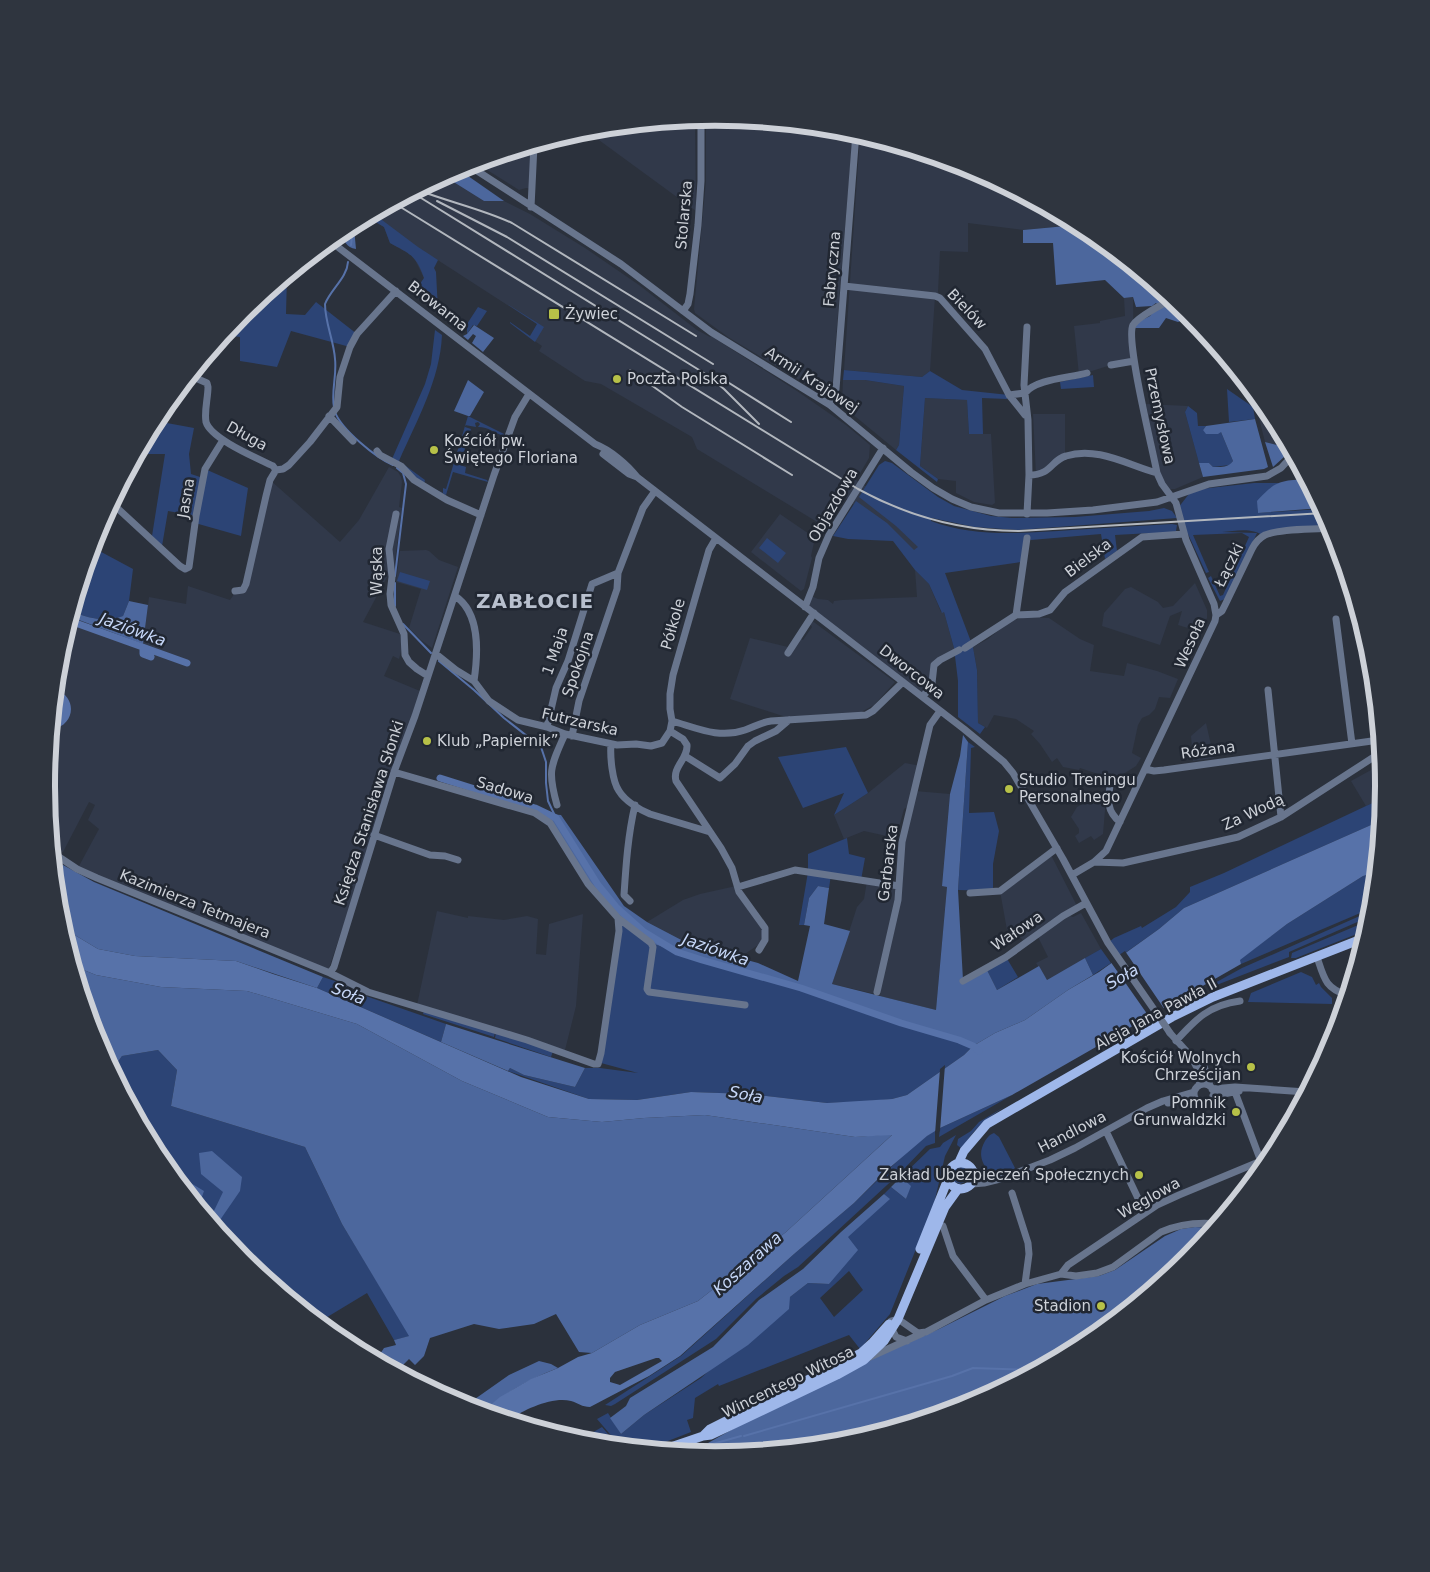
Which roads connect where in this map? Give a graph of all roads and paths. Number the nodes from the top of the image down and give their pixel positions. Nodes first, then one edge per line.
1 (701, 126) edge
2 (855, 141) edge
3 (534, 151) edge
4 (477, 171) edge
5 (531, 207) junction
6 (336, 246) edge
7 (844, 286) junction
8 (396, 291) junction
9 (1165, 304) edge
10 (683, 310) junction
11 (1027, 326) dead end
12 (1134, 361) junction
13 (1111, 365) dead end
14 (1087, 373) dead end
15 (196, 378) edge
16 (1025, 393) junction
17 (528, 394) junction
18 (1009, 395) junction
19 (830, 405) junction
20 (333, 411) junction
21 (1027, 416) junction
22 (223, 440) junction
23 (354, 441) dead end
24 (883, 448) junction
25 (377, 451) dead end
26 (1289, 460) edge
27 (276, 470) junction
28 (1157, 473) junction
29 (1029, 475) junction
30 (655, 491) junction
31 (1171, 497) junction
32 (116, 508) edge
33 (396, 514) dead end
34 (1027, 514) junction
35 (481, 515) junction
36 (1323, 529) edge
37 (1184, 534) junction
38 (716, 538) junction
39 (1027, 538) dead end
40 (618, 573) junction
41 (235, 591) dead end
42 (455, 596) junction
43 (805, 607) junction
44 (814, 614) junction
45 (1016, 615) junction
46 (1216, 615) junction
47 (1336, 619) dead end
48 (788, 653) dead end
49 (436, 654) junction
50 (428, 676) junction
51 (474, 681) junction
52 (903, 682) junction
53 (1268, 690) dead end
54 (923, 697) junction
55 (940, 711) junction
56 (672, 720) junction
57 (789, 720) junction
58 (547, 727) junction
59 (670, 731) junction
60 (568, 735) junction
61 (1374, 741) edge
62 (611, 744) junction
63 (1352, 744) junction
64 (1274, 755) junction
65 (685, 756) junction
66 (1374, 757) edge
67 (1145, 768) junction
68 (394, 772) junction
69 (1111, 778) dead end
70 (557, 805) dead end
71 (635, 805) junction
72 (1281, 817) junction
73 (1120, 822) junction
74 (710, 832) junction
75 (374, 836) junction
76 (1057, 848) junction
77 (59, 857) edge
78 (458, 860) dead end
79 (1094, 862) junction
80 (1072, 875) junction
81 (899, 886) junction
82 (738, 887) junction
83 (970, 893) dead end
84 (630, 901) dead end
85 (1086, 903) junction
86 (618, 918) junction
87 (1356, 941) edge
88 (759, 950) dead end
89 (1317, 958) junction
90 (330, 973) junction
91 (963, 981) dead end
92 (877, 992) dead end
93 (1342, 993) edge
94 (1240, 1002) dead end
95 (745, 1005) dead end
96 (1176, 1041) junction
97 (1190, 1056) junction
98 (1199, 1085) junction
99 (1247, 1088) junction
100 (1212, 1090) junction
101 (1235, 1092) junction
102 (1300, 1092) edge
103 (1194, 1096) junction
104 (1106, 1130) junction
105 (974, 1139) junction
106 (1260, 1159) edge
107 (959, 1162) junction
108 (1254, 1167) edge
109 (972, 1168) junction
110 (948, 1179) junction
111 (1000, 1179) junction
112 (972, 1184) junction
113 (958, 1189) junction
114 (1012, 1193) dead end
115 (1145, 1213) junction
116 (1209, 1223) edge
117 (943, 1226) dead end
118 (1060, 1274) junction
119 (1024, 1284) junction
120 (986, 1300) junction
121 (894, 1323) junction
122 (926, 1332) junction
123 (907, 1340) junction
124 (864, 1360) junction
125 (703, 1436) junction
126 (676, 1445) edge

1 - 10 street, Stolarska
2 - 7 street, Fabryczna
3 - 5 street
4 - 5 street, Armii Krajowej
5 - 10 street, Armii Krajowej
6 - 8 street, Browarna
7 - 18 street, Bielów
7 - 19 street, Fabryczna
8 - 17 street, Browarna
8 - 20 street
9 - 12 street
10 - 19 street, Armii Krajowej
11 - 16 street
12 - 13 street, Przemysłowa
12 - 28 street, Przemysłowa
14 - 16 street
15 - 22 street, Długa
16 - 18 street
16 - 21 street
17 - 30 street, Dworcowa
17 - 35 street, Księdza Stanisława Słonki
18 - 21 street, Bielów
19 - 24 street, Armii Krajowej
20 - 23 street
20 - 27 street
21 - 29 street
22 - 27 street, Długa
22 - 32 street, Jasna
24 - 34 street, Armii Krajowej
24 - 43 street, Objazdowa
25 - 35 street
26 - 31 street
27 - 41 street
28 - 29 street
28 - 31 street, Przemysłowa
29 - 34 street
30 - 38 street, Dworcowa
30 - 40 street
31 - 34 street, Armii Krajowej
31 - 37 street, Wesoła
33 - 50 street, Wąska
35 - 42 street, Księdza Stanisława Słonki
36 - 46 street, Łączki
37 - 45 street, Bielska
37 - 46 street, Wesoła
38 - 43 street, Dworcowa
38 - 56 street, Półkole
39 - 45 street
40 - 58 street, 1 Maja
40 - 60 street, Spokojna
42 - 49 street, Księdza Stanisława Słonki
42 - 51 street
43 - 44 street, Dworcowa
44 - 48 street
44 - 52 street, Dworcowa
45 - 54 street
46 - 67 street, Wesoła
47 - 63 street
49 - 50 street, Księdza Stanisława Słonki
49 - 51 street, Futrzarska
50 - 68 street, Księdza Stanisława Słonki
51 - 58 street, Futrzarska
52 - 54 street, Dworcowa
52 - 57 street
53 - 64 street
54 - 55 street, Dworcowa
55 - 76 street, Dworcowa
55 - 81 street, Garbarska
56 - 57 street
56 - 59 street
57 - 65 street
58 - 60 street, Futrzarska
59 - 62 street, Futrzarska
59 - 65 street
60 - 62 street, Futrzarska
60 - 70 street, Spokojna
61 - 63 street, Różana
62 - 71 street
63 - 64 street, Różana
64 - 67 street, Różana
64 - 72 street
65 - 74 street
66 - 72 street, Za Wodą
67 - 73 street, Wesoła
68 - 75 street, Księdza Stanisława Słonki
68 - 86 street, Sadowa
69 - 73 street
71 - 74 street
71 - 84 street
72 - 79 street, Za Wodą
73 - 79 street, Wesoła
74 - 82 street
75 - 78 street
75 - 90 street, Księdza Stanisława Słonki
76 - 80 street, Dworcowa
76 - 83 street
77 - 90 street, Kazimierza Tetmajera
79 - 80 street, Wesoła
80 - 85 street, Dworcowa
81 - 82 street
81 - 92 street, Garbarska
82 - 88 street
85 - 91 street, Wałowa
85 - 96 street, Dworcowa, bridge
86 - 90 street
86 - 95 street, Sadowa
87 - 89 main road, Aleja Jana Pawła II
89 - 93 street
89 - 105 main road, Aleja Jana Pawła II
94 - 96 street
96 - 97 street, Dworcowa
97 - 98 street
97 - 100 street, Dworcowa
98 - 100 street
98 - 103 street
99 - 100 street
99 - 101 street
99 - 102 street
100 - 101 street
100 - 103 street
101 - 106 street
103 - 104 street, Handlowa
104 - 111 street, Handlowa
104 - 115 street
105 - 107 main road, Aleja Jana Pawła II
105 - 109 main road
107 - 109 main road
107 - 110 main road
108 - 115 street, Węglowa
109 - 111 street
109 - 112 main road
110 - 113 main road
110 - 121 main road
111 - 112 street, Handlowa
112 - 113 main road
113 - 121 main road
114 - 119 street
115 - 118 street, Węglowa
116 - 118 street
117 - 120 street
118 - 119 street
119 - 120 street
120 - 122 street
121 - 122 street
121 - 123 street
121 - 124 main road, Wincentego Witosa
121 - 125 main road, Wincentego Witosa
122 - 123 street
123 - 124 street
124 - 125 main road, Wincentego Witosa
125 - 126 main road, Wincentego Witosa

